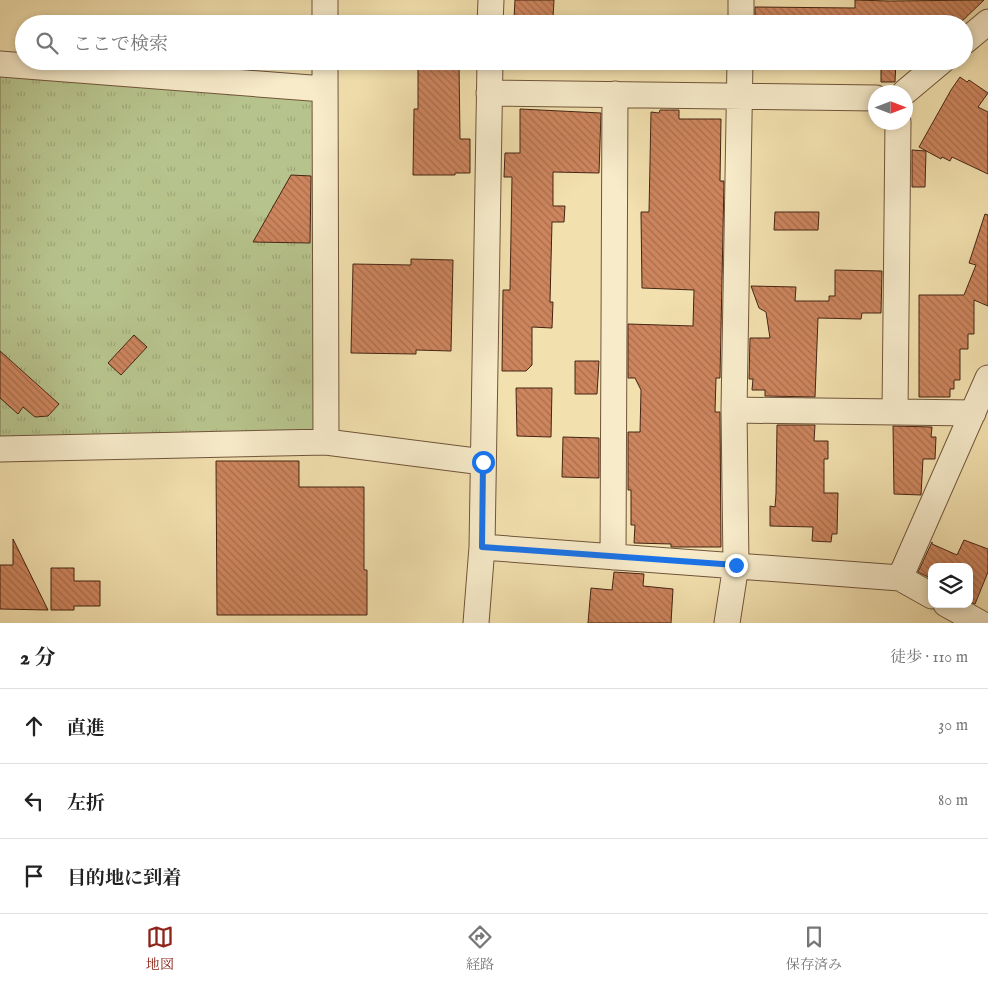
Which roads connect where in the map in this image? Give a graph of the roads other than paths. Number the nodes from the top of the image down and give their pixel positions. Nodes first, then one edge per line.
1 (325, 0) edge
2 (490, 0) edge
3 (741, 0) edge
4 (325, 15) edge
5 (490, 15) edge
6 (740, 15) edge
7 (988, 22) edge
8 (973, 34) edge
9 (0, 64) edge
10 (15, 65) edge
11 (78, 70) edge
12 (325, 70) edge
13 (490, 70) edge
14 (740, 70) edge
15 (931, 70) edge
16 (913, 85) edge
17 (324, 89) junction
18 (489, 93) junction
19 (615, 94) junction
20 (740, 96) junction
21 (868, 98) edge
22 (898, 130) edge
23 (988, 378) edge
24 (734, 410) junction
25 (895, 412) junction
26 (972, 413) junction
27 (326, 442) junction
28 (0, 449) edge
29 (483, 462) junction
30 (482, 547) junction
31 (613, 556) junction
32 (736, 565) junction
33 (900, 578) junction
34 (928, 594) edge
35 (953, 608) edge
36 (988, 618) edge
37 (476, 623) edge
38 (727, 623) edge
39 (981, 623) edge

1 - 4 street
2 - 5 street
3 - 6 street
7 - 8 street
9 - 10 street
11 - 17 street
12 - 17 street
13 - 18 street
14 - 20 street
15 - 16 street
17 - 27 street
18 - 19 street
18 - 29 street
19 - 20 street
19 - 31 street
20 - 21 street
20 - 24 street
22 - 25 street
23 - 26 street
24 - 25 street
24 - 32 street
25 - 26 street
26 - 33 street
27 - 28 street
27 - 29 street
29 - 30 street
30 - 31 street
30 - 37 street
31 - 32 street
32 - 33 street
32 - 38 street
33 - 34 street
35 - 39 street
36 - 39 street

